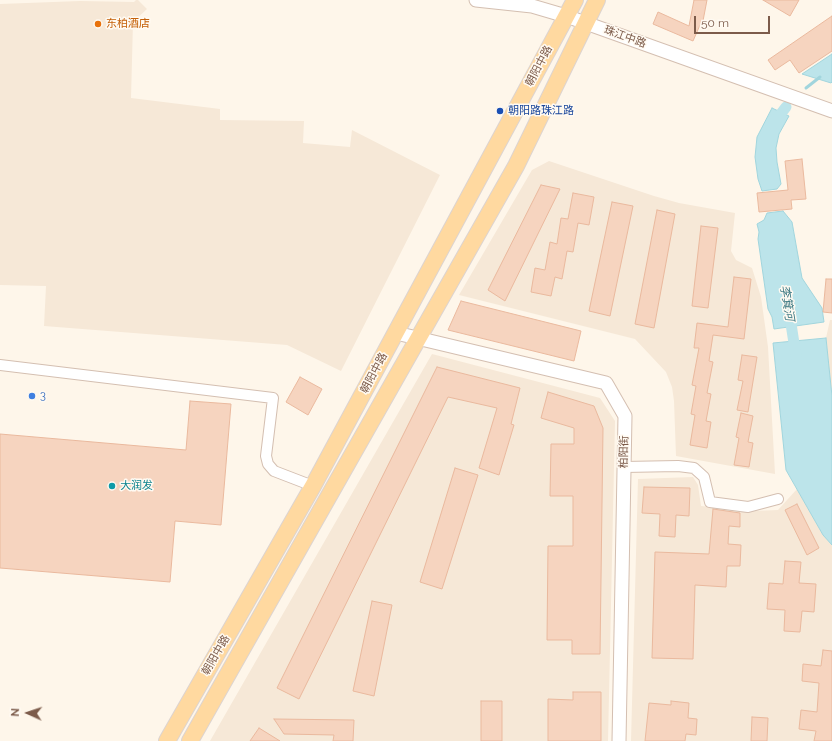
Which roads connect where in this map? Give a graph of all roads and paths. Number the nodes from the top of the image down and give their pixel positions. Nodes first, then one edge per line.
1 (476, 0) edge
2 (575, 0) edge
3 (596, 0) edge
4 (566, 16) junction
5 (585, 22) junction
6 (832, 111) edge
7 (396, 333) junction
8 (418, 338) junction
9 (0, 365) edge
10 (624, 467) junction
11 (313, 486) junction
12 (778, 499) dead end
13 (166, 741) edge
14 (190, 741) edge
15 (619, 741) edge

1 - 4 street, 珠江中路
2 - 4 main road, 朝阳中路
3 - 5 main road, 朝阳中路
4 - 5 street, 珠江中路
4 - 7 main road, 朝阳中路
5 - 6 street, 珠江中路
5 - 8 main road, 朝阳中路
7 - 8 street, 柏阳街
7 - 11 main road, 朝阳中路
8 - 10 street, 柏阳街
8 - 14 main road, 朝阳中路
9 - 11 street
10 - 12 street
10 - 15 street, 柏阳街
11 - 13 main road, 朝阳中路

